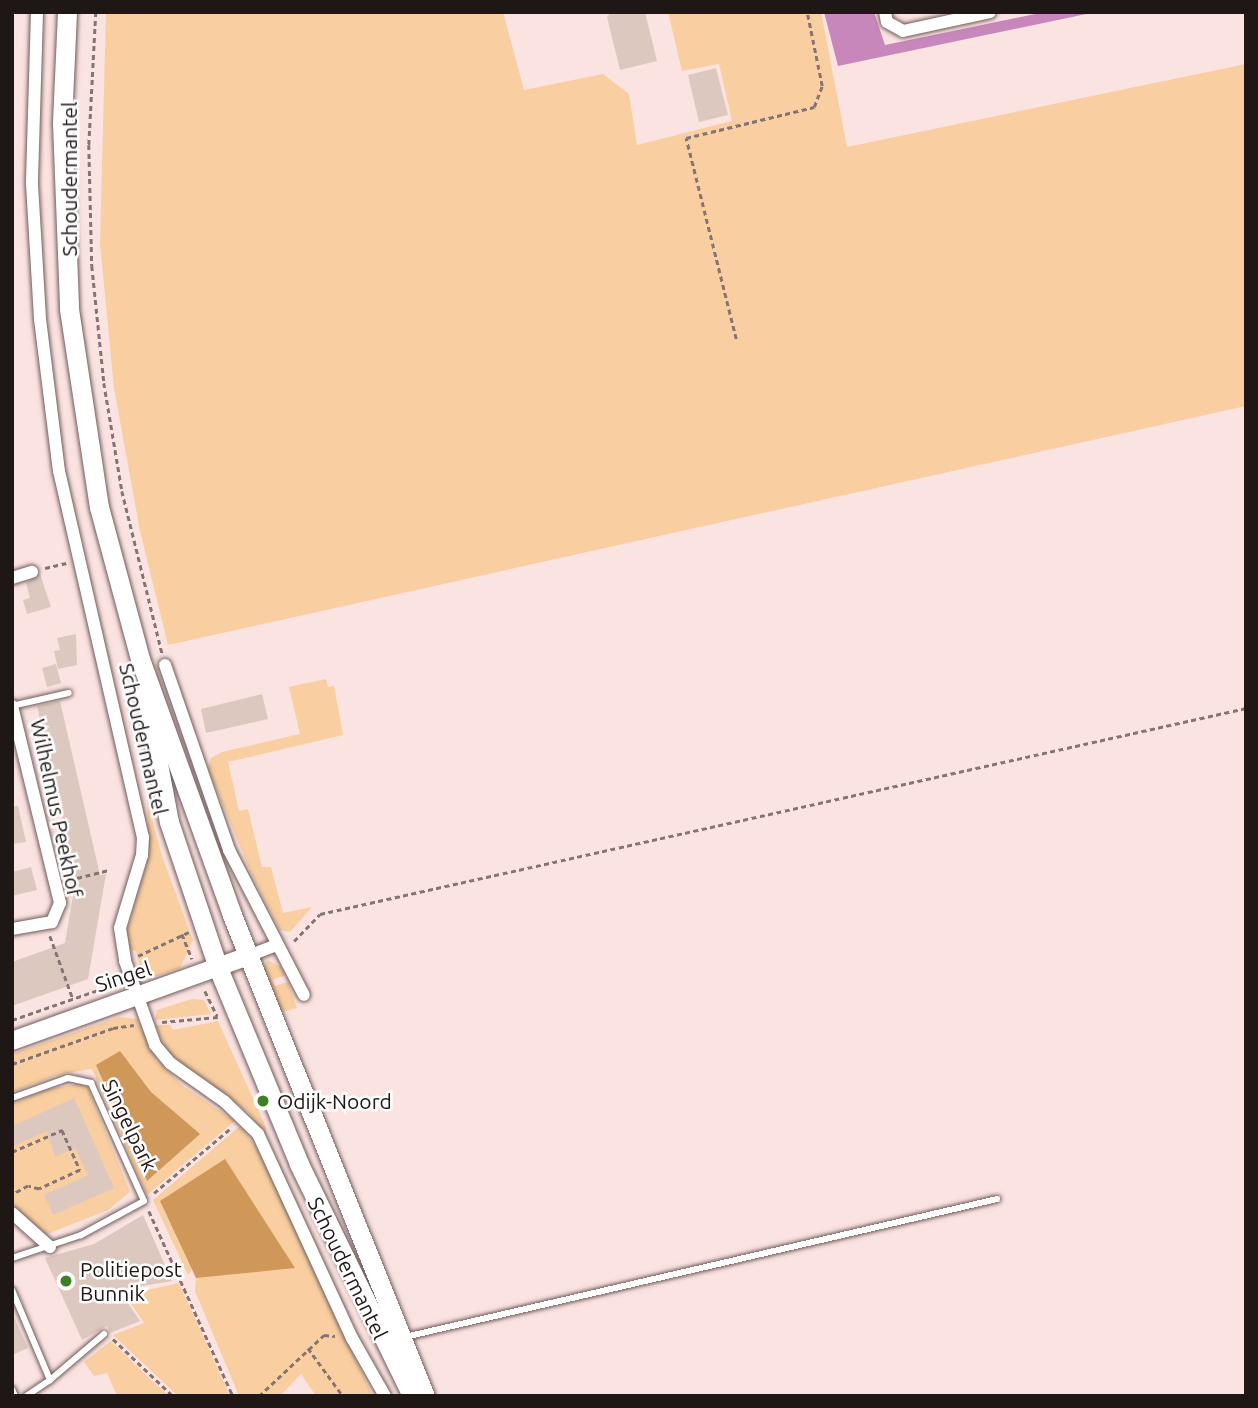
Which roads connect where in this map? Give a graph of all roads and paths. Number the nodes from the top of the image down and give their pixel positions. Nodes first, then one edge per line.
1 (37, 12) edge
2 (67, 12) edge
3 (96, 12) edge
4 (807, 12) edge
5 (885, 12) edge
6 (990, 12) edge
7 (736, 339) dead end
8 (78, 559) junction
9 (32, 572) joint
10 (12, 578) edge
11 (139, 659) junction
12 (165, 665) joint
13 (69, 693) dead end
14 (14, 706) edge
15 (1246, 708) edge
16 (109, 870) dead end
17 (55, 884) junction
18 (46, 925) junction
19 (12, 929) edge
20 (280, 950) junction
21 (248, 956) junction
22 (218, 968) junction
23 (133, 987) junction
24 (304, 995) dead end
25 (73, 999) junction
26 (218, 1017) dead end
27 (12, 1020) edge
28 (148, 1023) junction
29 (12, 1041) edge
30 (12, 1064) edge
31 (12, 1098) edge
32 (243, 1117) junction
33 (12, 1152) edge
34 (12, 1195) edge
35 (997, 1199) dead end
36 (144, 1201) junction
37 (12, 1213) edge
38 (50, 1247) junction
39 (12, 1258) edge
40 (12, 1290) edge
41 (104, 1334) joint
42 (352, 1338) junction
43 (404, 1338) junction
44 (308, 1348) junction
45 (50, 1380) junction
46 (12, 1389) edge
47 (15, 1396) edge
48 (26, 1396) edge
49 (173, 1396) edge
50 (233, 1396) edge
51 (259, 1396) edge
52 (343, 1396) edge
53 (386, 1396) edge
54 (412, 1396) edge
55 (425, 1396) edge

1 - 8 street, Schoudermantel
2 - 11 main road, Schoudermantel
3 - 12 path, Schoudermantel
4 - 7 path
5 - 6 street
8 - 9 path
8 - 23 street, Schoudermantel
9 - 10 street
11 - 21 main road, Schoudermantel
11 - 22 main road, Schoudermantel
12 - 20 street, Schoudermantel
13 - 14 lane
14 - 17 street, Wilhelmus Peekhof
15 - 20 path
16 - 17 path
17 - 18 street, Wilhelmus Peekhof
18 - 19 street, Wilhelmus Peekhof
18 - 25 path
20 - 21 street
20 - 24 street, Schoudermantel
21 - 22 street, Singel
21 - 43 main road, Schoudermantel
22 - 23 street, Singel
22 - 54 main road, Schoudermantel
23 - 25 path
23 - 28 street, Schoudermantel
23 - 29 street, Singel
25 - 27 path
26 - 28 path
28 - 30 path
28 - 32 street, Schoudermantel
31 - 36 lane, Singelpark
32 - 36 path
32 - 42 street, Schoudermantel
33 - 34 path
35 - 43 lane
36 - 38 lane, Singelpark
36 - 50 path
37 - 38 street
38 - 39 lane, Singelpark
40 - 45 lane
41 - 45 lane
41 - 49 path
42 - 44 path
42 - 53 street, Schoudermantel
43 - 55 main road, Schoudermantel
44 - 51 path
44 - 52 path
45 - 48 lane
46 - 47 lane

